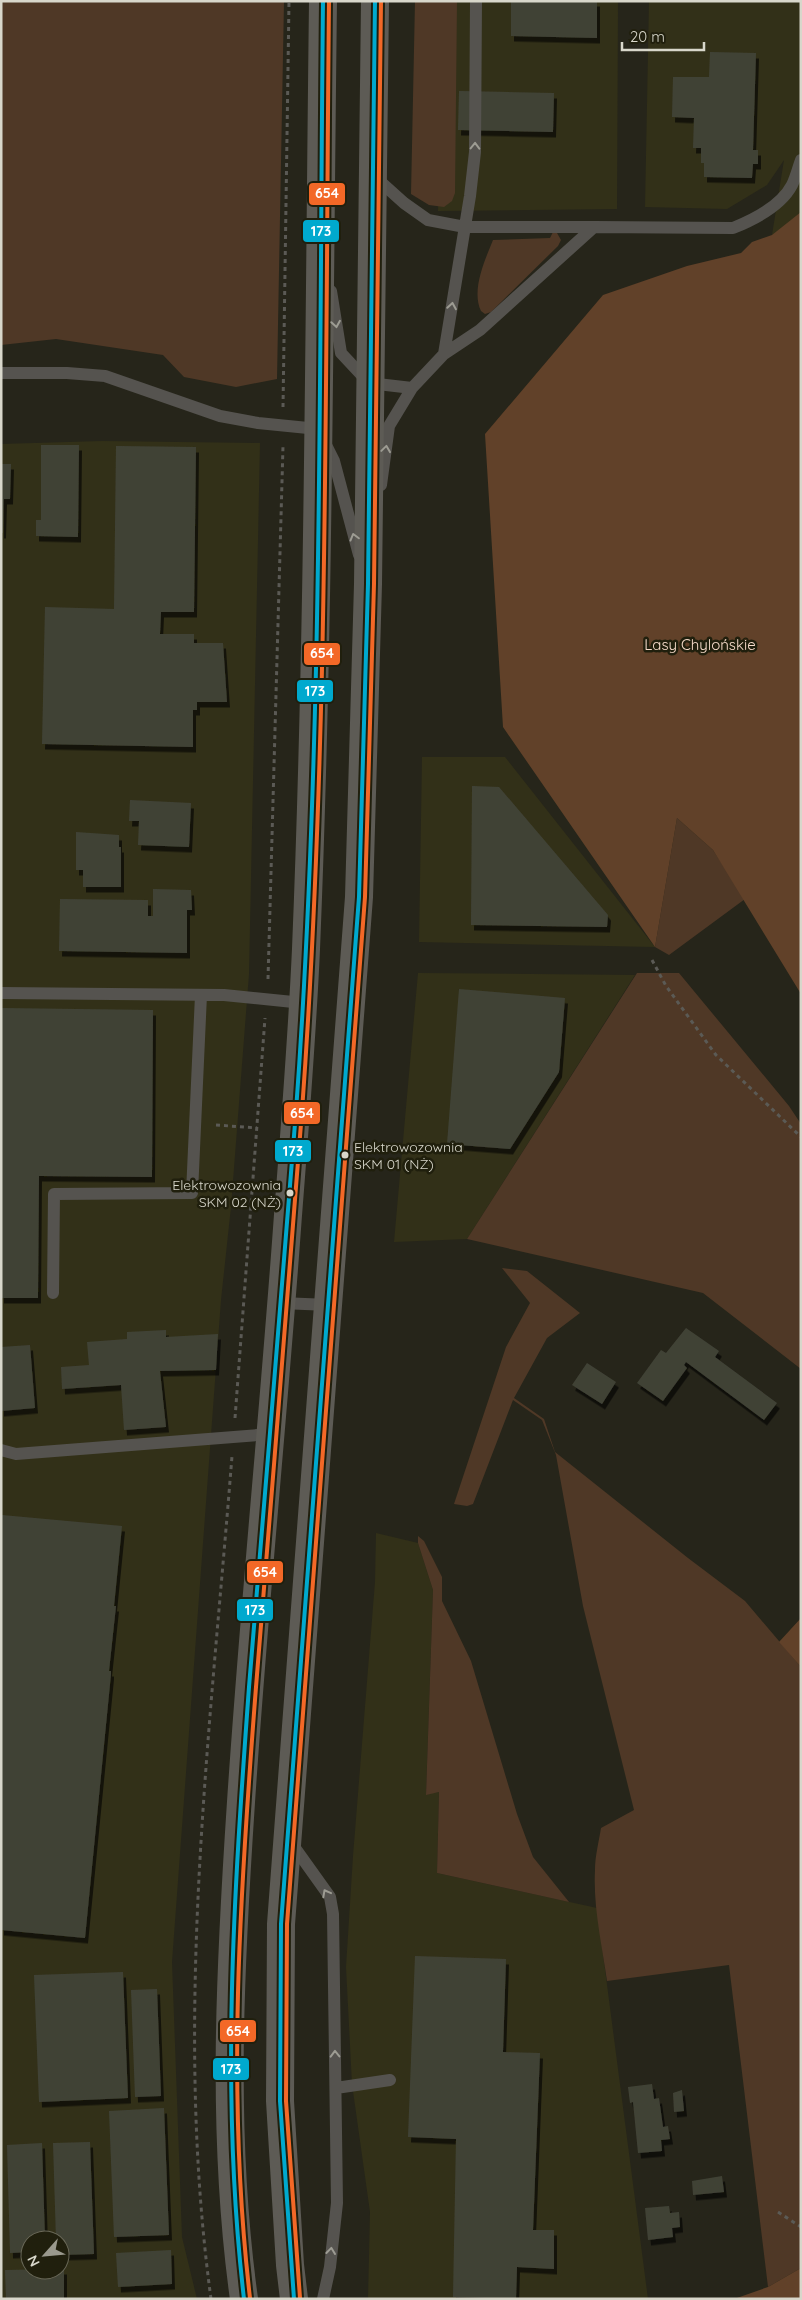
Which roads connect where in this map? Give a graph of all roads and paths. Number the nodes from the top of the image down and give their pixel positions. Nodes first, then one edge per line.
1 (289, 1) edge
2 (324, 1) edge
3 (375, 1) edge
4 (476, 1) edge
5 (801, 160) edge
6 (372, 174) junction
7 (320, 224) junction
8 (594, 226) junction
9 (465, 227) junction
10 (444, 354) junction
11 (1, 373) edge
12 (369, 383) junction
13 (412, 388) junction
14 (283, 426) junction
15 (318, 429) junction
16 (368, 584) junction
17 (652, 960) dead end
18 (1, 993) edge
19 (201, 995) junction
20 (267, 999) junction
21 (303, 1003) junction
22 (195, 1123) junction
23 (257, 1128) junction
24 (801, 1137) edge
25 (53, 1293) dead end
26 (281, 1303) junction
27 (329, 1306) junction
28 (271, 1434) junction
29 (233, 1437) junction
30 (1, 1450) edge
31 (288, 1838) junction
32 (390, 2080) dead end
33 (336, 2088) junction
34 (778, 2212) dead end
35 (801, 2227) edge
36 (211, 2299) edge
37 (244, 2299) edge
38 (294, 2299) edge
39 (323, 2299) edge

1 - 14 path
2 - 7 main road
3 - 6 main road
9 -> 4 lane
5 - 8 lane
6 - 9 lane
6 - 12 main road
7 -> 12 lane
7 - 15 main road
8 - 9 lane
8 - 10 lane
10 -> 9 lane
10 - 13 lane
11 - 14 lane
12 - 13 lane
12 - 16 main road
16 -> 13 lane
14 - 15 lane
14 - 20 path
16 -> 15 lane
15 - 21 main road
16 - 27 main road
17 - 24 path
18 - 19 lane
19 - 20 lane
19 - 22 lane
20 - 21 lane
20 - 23 path
21 - 26 main road
22 - 23 path
22 - 25 lane
23 - 29 path
26 - 27 lane
26 - 28 main road
27 - 31 main road
28 - 29 lane
28 - 37 main road
29 - 30 lane
29 - 36 path
33 -> 31 lane
31 - 38 main road
32 - 33 lane
39 -> 33 lane
34 - 35 path

